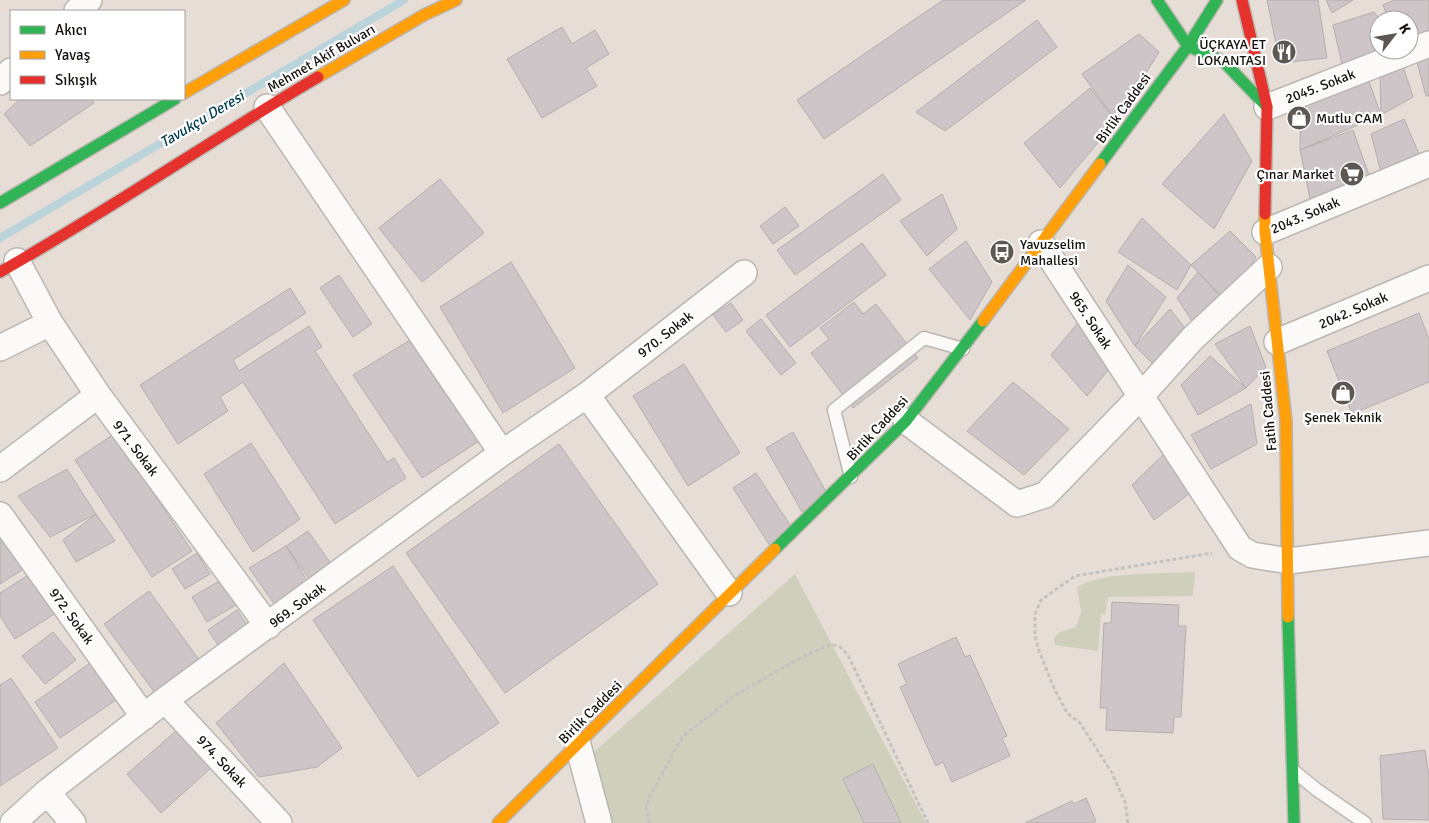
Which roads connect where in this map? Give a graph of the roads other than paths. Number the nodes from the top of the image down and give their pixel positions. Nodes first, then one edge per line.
1 (344, 0) edge
2 (456, 0) edge
3 (1157, 0) edge
4 (1217, 0) edge
5 (1242, 0) edge
6 (1429, 44) edge
7 (1188, 46) junction
8 (10, 72) edge
9 (0, 82) edge
10 (185, 92) edge
11 (173, 100) edge
12 (1267, 106) junction
13 (267, 107) junction
14 (1429, 164) edge
15 (0, 203) edge
16 (1265, 232) junction
17 (1041, 243) junction
18 (1269, 266) junction
19 (8, 267) edge
20 (744, 273) dead end
21 (1429, 278) edge
22 (50, 323) junction
23 (1277, 342) junction
24 (0, 348) edge
25 (963, 349) junction
26 (98, 395) junction
27 (587, 395) junction
28 (1141, 396) junction
29 (906, 421) junction
30 (502, 453) junction
31 (0, 468) edge
32 (851, 477) junction
33 (0, 515) edge
34 (1429, 542) edge
35 (1289, 561) junction
36 (729, 593) junction
37 (268, 626) junction
38 (165, 700) junction
39 (144, 717) junction
40 (578, 745) junction
41 (1293, 770) junction
42 (47, 792) junction
43 (13, 823) edge
44 (73, 823) edge
45 (279, 823) edge
46 (498, 823) edge
47 (599, 823) edge
48 (1294, 823) edge
49 (1365, 823) edge

1 - 10 main road
2 - 13 main road, Mehmet Akif Bulvarı
3 - 7 main road
4 - 7 main road, Birlik Caddesi
5 - 12 main road, Fatih Caddesi
6 - 12 street, 2045. Sokak
7 - 12 main road
7 - 17 main road, Birlik Caddesi
8 - 9 street
11 - 15 main road
12 - 16 main road, Fatih Caddesi
13 - 19 main road, Mehmet Akif Bulvarı
13 - 30 street
14 - 16 street, 2043. Sokak
16 - 18 main road, Fatih Caddesi
17 - 25 main road, Birlik Caddesi
17 - 28 street, 965. Sokak
18 - 23 main road, Fatih Caddesi
18 - 28 street
19 - 22 street, 971. Sokak
20 - 27 street, 970. Sokak
21 - 23 street, 2042. Sokak
22 - 24 street
22 - 26 street, 971. Sokak
23 - 35 main road, Fatih Caddesi
25 - 29 main road, Birlik Caddesi
25 - 32 lane
26 - 31 street
26 - 37 street, 971. Sokak
27 - 30 street, 969. Sokak
27 - 36 street
28 - 29 street
28 - 35 street, 965. Sokak
29 - 32 main road, Birlik Caddesi
30 - 37 street, 969. Sokak
32 - 36 main road, Birlik Caddesi
33 - 39 street, 972. Sokak
34 - 35 street
35 - 41 main road, Fatih Caddesi
36 - 40 main road, Birlik Caddesi
37 - 38 street, 969. Sokak
38 - 39 street, 969. Sokak
38 - 45 street, 974. Sokak
39 - 42 street, 969. Sokak
40 - 46 main road, Birlik Caddesi
40 - 47 street
41 - 48 main road, Fatih Caddesi
41 - 49 lane
42 - 43 street, 969. Sokak
42 - 44 street

